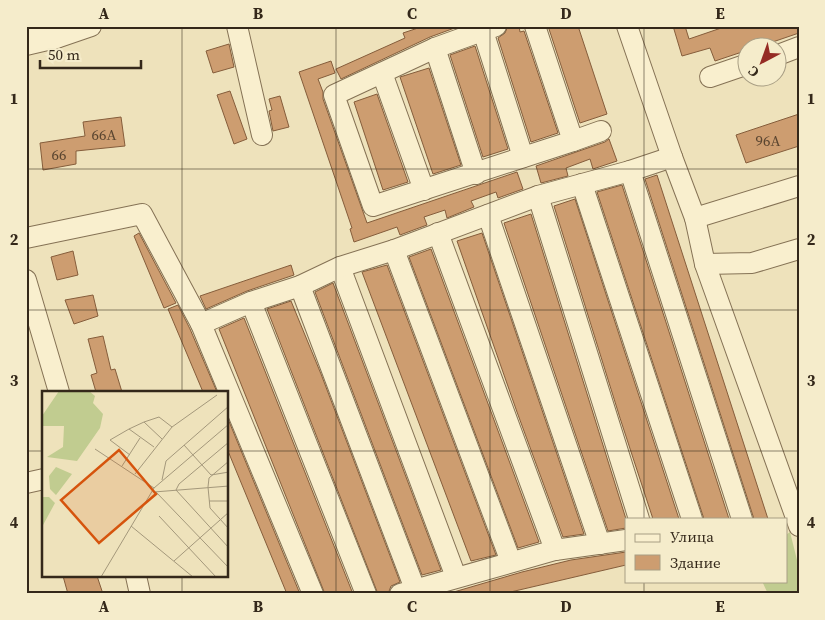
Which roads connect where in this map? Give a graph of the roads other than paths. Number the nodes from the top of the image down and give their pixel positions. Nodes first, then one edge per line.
1 (91, 26) edge
2 (237, 26) edge
3 (535, 26) edge
4 (627, 26) edge
5 (26, 28) edge
6 (489, 29) edge
7 (56, 38) junction
8 (26, 45) edge
9 (435, 48) junction
10 (738, 67) edge
11 (382, 73) junction
12 (710, 77) dead end
13 (601, 131) dead end
14 (262, 135) dead end
15 (572, 141) junction
16 (523, 157) junction
17 (672, 157) junction
18 (630, 171) junction
19 (476, 174) junction
20 (582, 184) junction
21 (799, 186) edge
22 (424, 190) junction
23 (538, 196) junction
24 (488, 215) junction
25 (695, 218) junction
26 (438, 233) junction
27 (26, 238) edge
28 (799, 249) edge
29 (394, 250) junction
30 (706, 264) junction
31 (340, 267) junction
32 (26, 280) edge
33 (300, 286) junction
34 (251, 302) junction
35 (30, 306) edge
36 (201, 324) junction
37 (59, 391) edge
38 (229, 391) edge
39 (229, 392) edge
40 (42, 479) edge
41 (26, 483) edge
42 (639, 518) edge
43 (692, 518) edge
44 (742, 518) edge
45 (799, 526) edge
46 (625, 540) edge
47 (600, 544) junction
48 (555, 550) junction
49 (511, 562) junction
50 (456, 577) junction
51 (136, 578) edge
52 (407, 592) edge
53 (140, 594) edge
54 (313, 594) edge
55 (366, 594) edge

1 - 7 street
2 - 14 street
3 - 15 street
4 - 17 street
5 - 7 street
6 - 9 street
6 - 16 street
7 - 8 street
9 - 11 street
9 - 19 street
10 - 12 street
11 - 22 street
11 - 22 street
13 - 15 street
15 - 16 street
16 - 19 street
17 - 18 street
17 - 25 street
18 - 20 street
18 - 44 street
19 - 22 street
20 - 23 street
20 - 43 street
21 - 25 street
23 - 24 street
23 - 42 street
24 - 26 street
24 - 47 street
25 - 30 street
26 - 29 street
26 - 48 street
27 - 36 street
28 - 30 street
29 - 31 street
29 - 49 street
30 - 45 street
31 - 33 street
31 - 50 street
32 - 35 street
33 - 34 street
33 - 52 street
34 - 36 street
34 - 55 street
35 - 37 street
36 - 38 street
39 - 54 street
40 - 41 street
46 - 47 street
47 - 48 street
48 - 49 street
49 - 50 street
50 - 52 street
51 - 53 street

